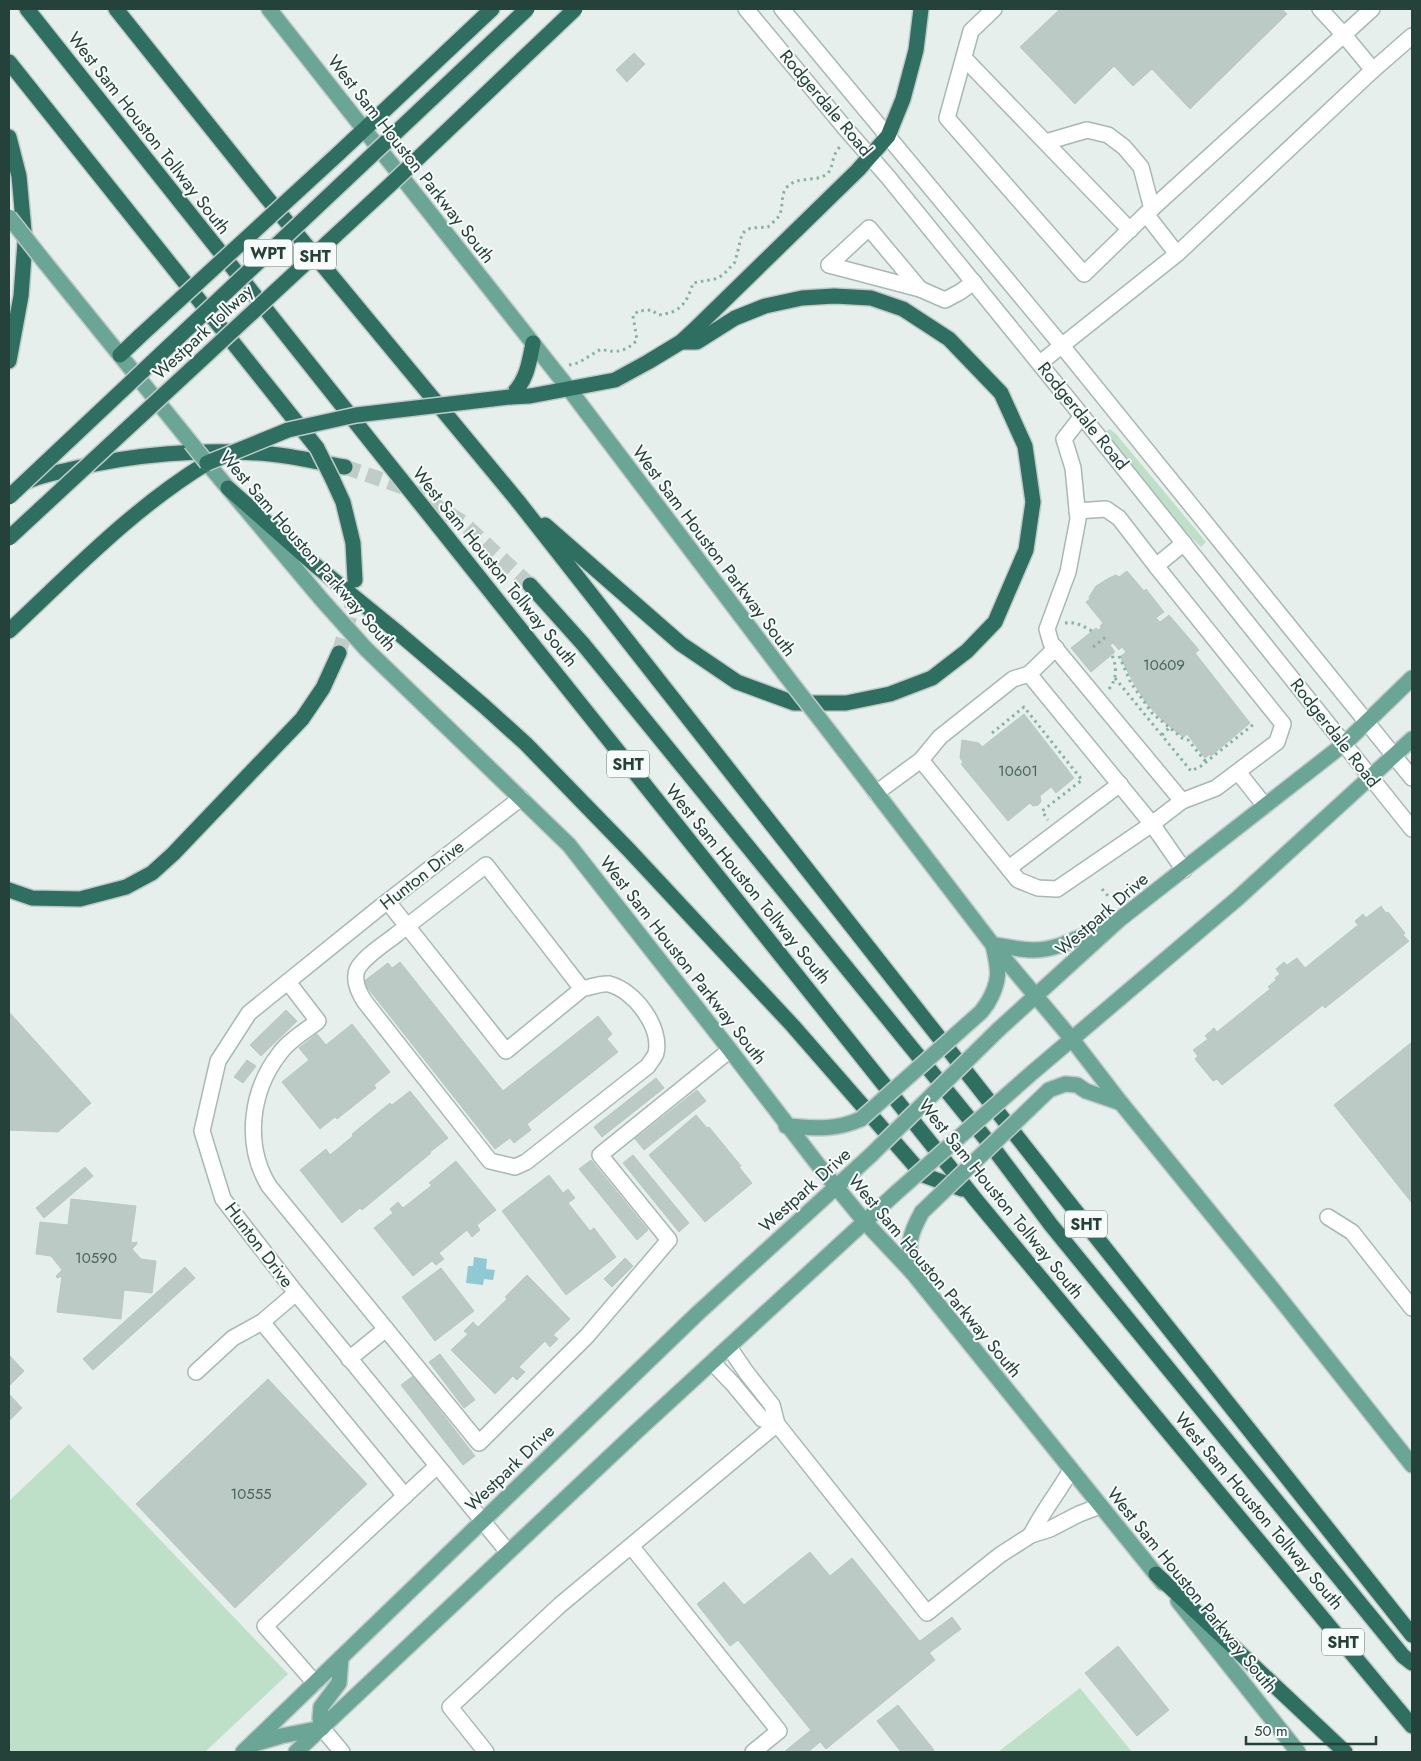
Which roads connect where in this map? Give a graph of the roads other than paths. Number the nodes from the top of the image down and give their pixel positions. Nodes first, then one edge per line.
1 (27, 9) edge
2 (116, 9) edge
3 (269, 9) edge
4 (492, 9) edge
5 (527, 9) edge
6 (575, 9) edge
7 (746, 9) edge
8 (782, 9) edge
9 (921, 9) edge
10 (994, 9) edge
11 (1320, 9) edge
12 (1372, 9) edge
13 (1344, 35) junction
14 (1412, 36) edge
15 (964, 58) junction
16 (9, 62) edge
17 (1373, 70) junction
18 (364, 129) junction
19 (888, 136) junction
20 (9, 137) edge
21 (1046, 142) junction
22 (871, 156) junction
23 (1149, 212) junction
24 (9, 217) edge
25 (1130, 230) junction
26 (1177, 254) junction
27 (974, 282) junction
28 (920, 289) junction
29 (680, 342) junction
30 (532, 343) junction
31 (1063, 347) junction
32 (120, 355) junction
33 (9, 361) edge
34 (1040, 364) junction
35 (569, 389) junction
36 (520, 394) junction
37 (1082, 416) junction
38 (207, 464) junction
39 (345, 468) tunnel mouth
40 (224, 483) junction
41 (9, 490) edge
42 (9, 497) edge
43 (517, 500) junction
44 (1077, 510) junction
45 (9, 538) edge
46 (1184, 543) junction
47 (1156, 566) junction
48 (355, 580) tunnel mouth
49 (530, 585) tunnel mouth
50 (9, 630) edge
51 (1056, 648) junction
52 (339, 653) tunnel mouth
53 (1030, 674) junction
54 (1412, 678) edge
55 (1367, 721) junction
56 (1412, 739) edge
57 (1344, 744) junction
58 (1394, 756) junction
59 (921, 760) junction
60 (1238, 772) junction
61 (1370, 778) junction
62 (1412, 778) edge
63 (1120, 784) junction
64 (876, 792) junction
65 (521, 798) junction
66 (1182, 801) junction
67 (1265, 806) junction
68 (1152, 824) junction
69 (1412, 829) edge
70 (1009, 868) junction
71 (1184, 870) junction
72 (9, 890) edge
73 (388, 902) junction
74 (1120, 919) junction
75 (407, 926) junction
76 (993, 945) junction
77 (288, 982) junction
78 (582, 989) junction
79 (1036, 996) junction
80 (1071, 1038) junction
81 (730, 1050) junction
82 (1120, 1103) junction
83 (786, 1126) junction
84 (835, 1186) junction
85 (970, 1192) junction
86 (1328, 1217) dead end
87 (865, 1222) junction
88 (912, 1272) junction
89 (296, 1293) junction
90 (1412, 1308) edge
91 (262, 1322) junction
92 (386, 1329) junction
93 (729, 1347) junction
94 (349, 1359) junction
95 (713, 1363) junction
96 (196, 1372) dead end
97 (777, 1424) junction
98 (1412, 1465) edge
99 (437, 1466) junction
100 (1071, 1470) junction
101 (405, 1496) junction
102 (1100, 1506) junction
103 (482, 1521) junction
104 (1031, 1535) junction
105 (631, 1546) junction
106 (508, 1552) junction
107 (1156, 1574) junction
108 (1412, 1635) edge
109 (341, 1658) junction
110 (1412, 1663) edge
111 (315, 1683) junction
112 (1412, 1726) edge
113 (322, 1728) junction
114 (246, 1749) edge
115 (296, 1752) edge
116 (342, 1752) edge
117 (486, 1752) edge
118 (753, 1752) edge
119 (1298, 1752) edge
120 (1345, 1752) edge

1 - 85 highway, West Sam Houston Tollway South / SHT
2 - 43 highway, SHT
3 - 18 main road, West Sam Houston Parkway South
4 - 18 highway
5 - 42 highway, Westpark Tollway / WPT, bridge
6 - 45 highway, Westpark Tollway / WPT, bridge
7 - 22 street, Rodgerdale Road
8 - 19 street, Rodgerdale Road
9 - 19 highway
10 - 15 street
11 - 13 street
12 - 13 street
13 - 17 street
13 - 23 street
14 - 17 street
15 - 21 street
15 - 25 street
16 - 48 highway, bridge
17 - 26 street
18 - 30 main road, West Sam Houston Parkway South
18 - 32 highway, bridge
19 - 22 highway
19 - 31 street, Rodgerdale Road
20 - 33 highway
21 - 23 street
21 - 25 street
22 - 27 street, Rodgerdale Road
22 - 29 highway
23 - 25 street
23 - 26 street
24 - 32 main road, West Sam Houston Parkway South, bridge
26 - 31 street
27 - 28 street
27 - 34 street, Rodgerdale Road
28 - 28 street
29 - 35 highway
29 - 43 highway
30 - 35 main road, West Sam Houston Parkway South
30 - 36 highway
31 - 34 street
31 - 55 street, Rodgerdale Road
32 - 38 main road, West Sam Houston Parkway South, bridge
34 - 37 street, Rodgerdale Road
35 - 36 highway
35 - 64 main road, West Sam Houston Parkway South, bridge
36 - 38 highway, bridge
37 - 44 street
37 - 46 street, Rodgerdale Road
38 - 40 main road, West Sam Houston Parkway South
38 - 50 highway
39 - 41 highway
40 - 65 main road, West Sam Houston Parkway South
40 - 85 highway
43 - 108 highway, SHT
44 - 47 street
44 - 51 street
46 - 47 street
46 - 57 street, Rodgerdale Road
47 - 60 street
49 - 110 highway
51 - 53 street
51 - 66 street
52 - 72 highway
53 - 59 street
53 - 63 street
54 - 55 main road, Westpark Drive
55 - 57 main road, Westpark Drive
55 - 58 street, Rodgerdale Road
56 - 58 main road
57 - 61 street, Rodgerdale Road
57 - 67 main road, Westpark Drive
58 - 61 main road
58 - 62 street, Rodgerdale Road
59 - 64 street
59 - 70 street
60 - 66 street
60 - 67 street
61 - 69 street, Rodgerdale Road
61 - 80 main road
63 - 68 street
63 - 70 street
64 - 76 main road, West Sam Houston Parkway South
65 - 73 street, Hunton Drive
65 - 81 main road, West Sam Houston Parkway South
66 - 68 street
67 - 71 main road, Westpark Drive
68 - 70 street
68 - 71 street
71 - 74 main road, Westpark Drive
73 - 75 street
73 - 77 street, Hunton Drive
74 - 76 main road
74 - 79 main road, Westpark Drive
75 - 78 street
75 - 78 street
75 - 78 street
76 - 79 main road, West Sam Houston Parkway South
76 - 83 main road, bridge
77 - 89 street, Hunton Drive
77 - 92 street
79 - 80 main road, West Sam Houston Parkway South
79 - 84 main road, Westpark Drive, bridge
80 - 82 main road, West Sam Houston Parkway South
80 - 87 main road, bridge
81 - 83 main road, West Sam Houston Parkway South
81 - 92 street
82 - 88 main road, bridge
82 - 98 main road, West Sam Houston Parkway South
83 - 84 main road, West Sam Houston Parkway South
84 - 87 main road, West Sam Houston Parkway South
84 - 103 main road, Westpark Drive
85 - 112 highway, West Sam Houston Tollway South / SHT
86 - 90 street
87 - 88 main road, West Sam Houston Parkway South
87 - 93 main road
88 - 100 main road, West Sam Houston Parkway South
89 - 91 street
89 - 94 street, Hunton Drive
91 - 96 street
91 - 101 street
92 - 94 street
93 - 95 main road
93 - 97 street
94 - 99 street, Hunton Drive
95 - 97 street
95 - 106 main road
97 - 104 street
97 - 105 street
99 - 101 street
99 - 103 street, Hunton Drive
100 - 102 main road, West Sam Houston Parkway South
100 - 104 street
101 - 111 street
102 - 104 street
102 - 107 main road, West Sam Houston Parkway South
103 - 106 street, Hunton Drive
103 - 109 main road, Westpark Drive
105 - 117 street
105 - 118 street
106 - 113 main road
107 - 119 main road, West Sam Houston Parkway South
107 - 120 highway
109 - 111 main road, Westpark Drive
109 - 113 main road
111 - 114 main road, Westpark Drive
113 - 114 main road
113 - 115 main road
113 - 116 street

